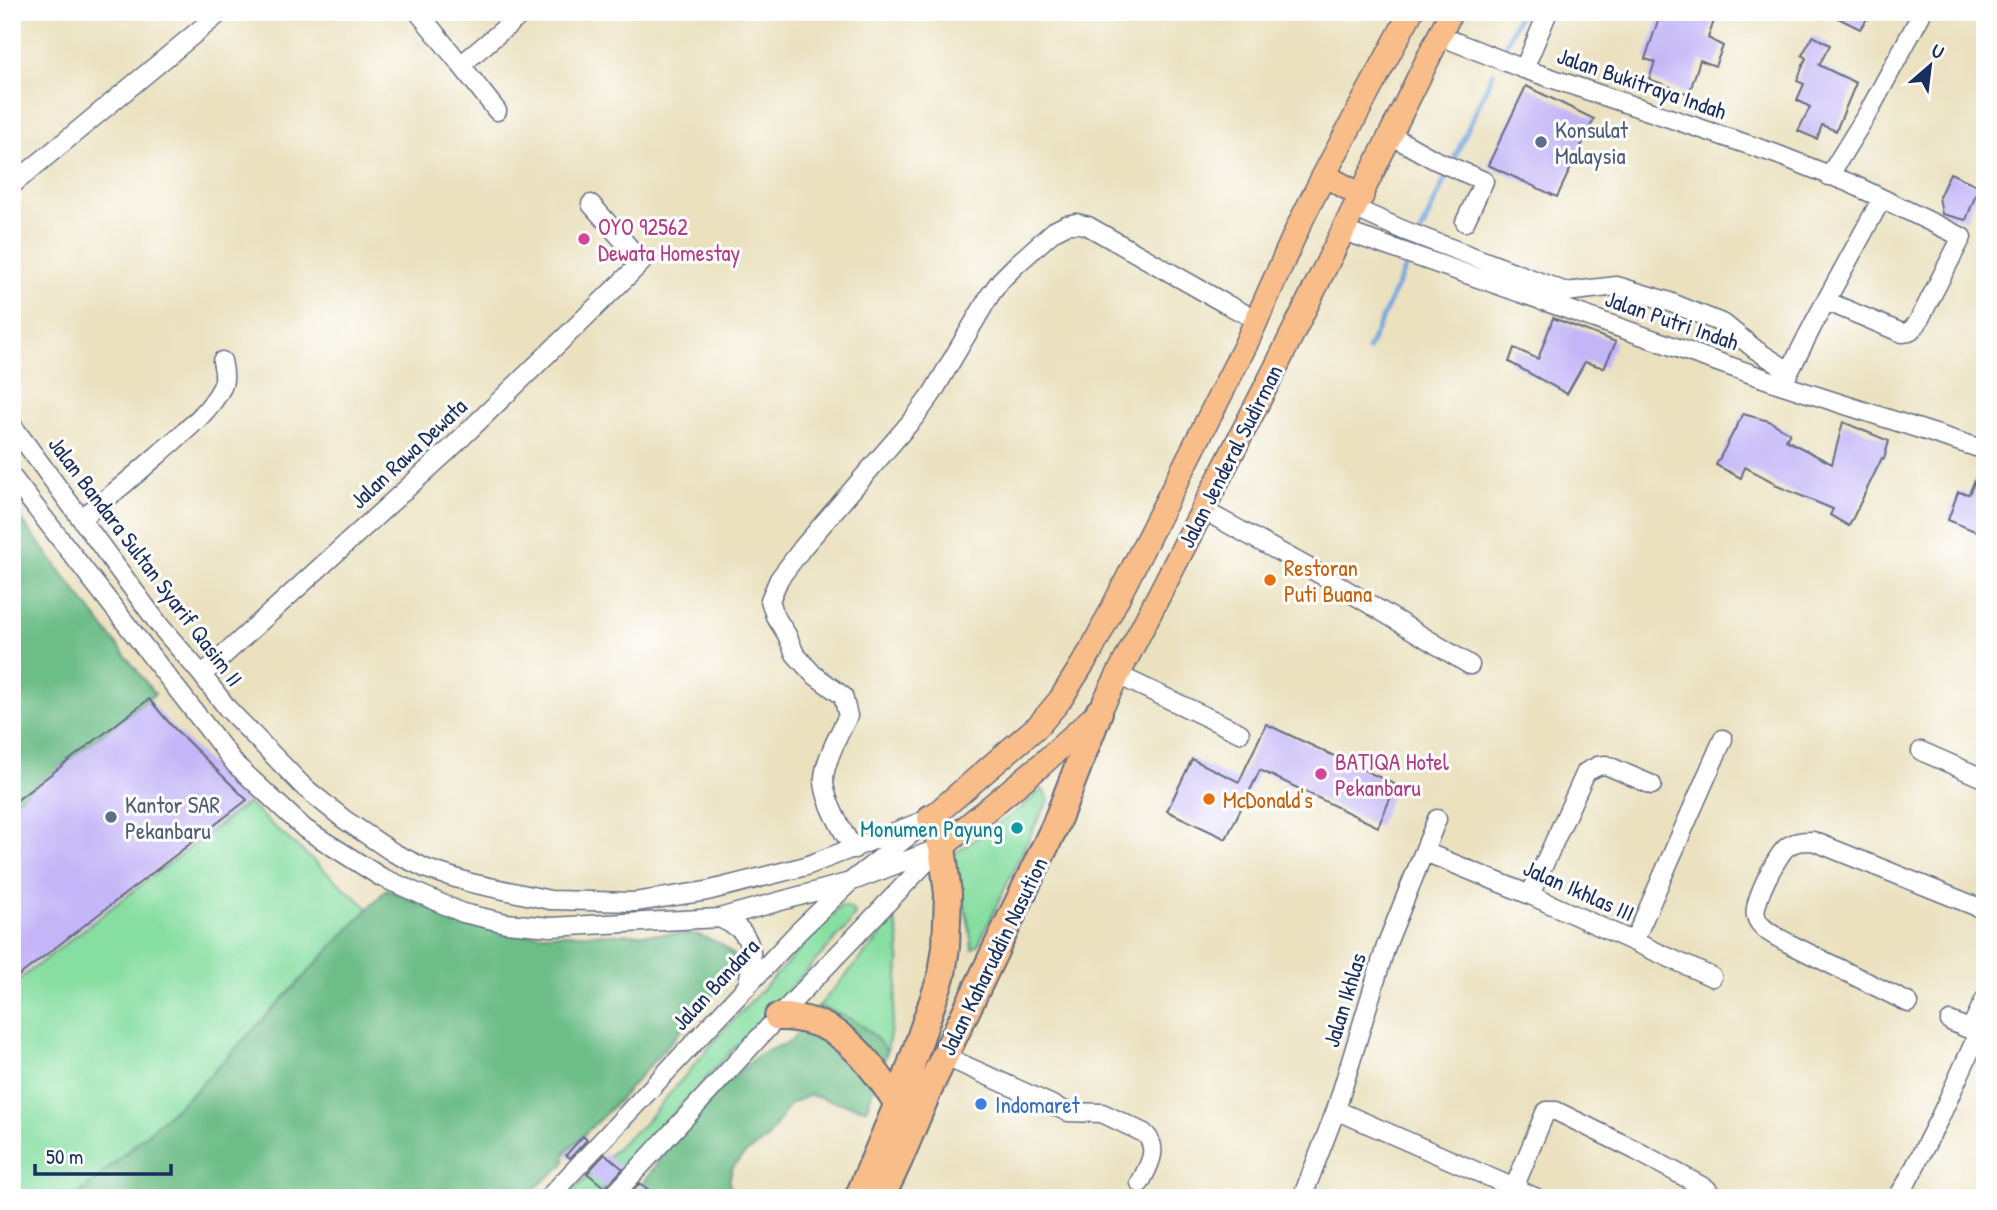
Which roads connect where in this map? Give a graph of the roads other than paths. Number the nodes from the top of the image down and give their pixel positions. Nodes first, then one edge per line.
1 (221, 12) edge
2 (418, 12) edge
3 (524, 12) edge
4 (1410, 12) edge
5 (1451, 12) edge
6 (1548, 12) edge
7 (1921, 15) dead end
8 (1440, 36) junction
9 (461, 65) junction
10 (1524, 69) junction
11 (497, 111) dead end
12 (1390, 135) junction
13 (1324, 176) junction
14 (1829, 176) junction
15 (12, 185) edge
16 (1881, 200) junction
17 (1358, 202) junction
18 (591, 204) dead end
19 (1465, 222) dead end
20 (1344, 231) junction
21 (1566, 292) junction
22 (1542, 301) junction
23 (1826, 301) junction
24 (1257, 320) junction
25 (222, 360) dead end
26 (1786, 378) junction
27 (12, 425) edge
28 (1985, 450) edge
29 (12, 477) edge
30 (1203, 510) junction
31 (82, 518) junction
32 (101, 544) junction
33 (79, 563) junction
34 (1470, 665) dead end
35 (202, 675) junction
36 (1118, 675) junction
37 (1099, 712) junction
38 (1240, 733) dead end
39 (1723, 739) dead end
40 (1921, 751) dead end
41 (1985, 779) edge
42 (1652, 785) dead end
43 (931, 818) junction
44 (1437, 819) dead end
45 (942, 847) junction
46 (854, 849) junction
47 (1424, 852) junction
48 (850, 882) junction
49 (1530, 895) junction
50 (1985, 910) edge
51 (719, 918) junction
52 (1634, 941) junction
53 (1712, 977) dead end
54 (747, 987) junction
55 (1985, 999) edge
56 (1909, 1003) dead end
57 (778, 1017) junction
58 (1950, 1021) dead end
59 (1978, 1033) edge
60 (944, 1056) junction
61 (898, 1103) junction
62 (1336, 1110) junction
63 (1140, 1183) dead end
64 (1514, 1188) junction
65 (548, 1198) edge
66 (611, 1198) edge
67 (858, 1198) edge
68 (881, 1198) edge
69 (1302, 1198) edge
70 (1537, 1198) edge
71 (1714, 1198) edge
72 (1896, 1198) edge

1 - 15 street
2 - 9 street
3 - 9 street
4 - 13 main road, Jalan Jenderal Sudirman
5 - 8 main road, Jalan Jenderal Sudirman
6 - 10 street
7 - 14 street
8 - 10 street, Jalan Bukitraya Indah
8 - 12 main road, Jalan Jenderal Sudirman
9 - 11 street
10 - 14 street, Jalan Bukitraya Indah
12 - 17 main road, Jalan Jenderal Sudirman
12 - 19 street
13 - 17 main road
13 - 24 main road, Jalan Jenderal Sudirman
14 - 16 street, Jalan Bukitraya Indah
16 - 23 street
16 - 23 street, Jalan Bukitraya Indah
17 - 20 main road, Jalan Jenderal Sudirman
17 - 21 street
18 - 35 street, Jalan Rawa Dewata
20 - 22 street, Jalan Putri Indah
20 - 30 main road, Jalan Jenderal Sudirman
21 - 22 street
21 - 26 street
22 - 26 street, Jalan Putri Indah
23 - 26 street
24 - 43 main road, Jalan Jenderal Sudirman
24 - 46 street
25 - 31 street
26 - 28 street, Jalan Putri Indah
27 - 31 street, Jalan Bandara Sultan Syarif Qasim II
29 - 33 street
30 - 34 street
30 - 36 main road, Jalan Jenderal Sudirman
31 - 32 street, Jalan Bandara Sultan Syarif Qasim II
32 - 33 street
32 - 35 street, Jalan Bandara Sultan Syarif Qasim II
33 - 51 street
35 - 46 street, Jalan Bandara Sultan Syarif Qasim II
36 - 37 main road, Jalan Jenderal Sudirman
36 - 38 street
37 - 45 main road, Jalan Jenderal Sudirman
37 - 60 highway, Jalan Kaharuddin Nasution
39 - 52 street
40 - 41 street
42 - 49 street
43 - 45 highway, Jalan Kaharuddin Nasution
43 - 46 street, Jalan Bandara Sultan Syarif Qasim II
43 - 48 street, Jalan Bandara
44 - 47 street, Jalan Ikhlas
45 - 48 street
45 - 57 street
45 - 61 highway, Jalan Kaharuddin Nasution
47 - 49 street, Jalan Ikhlas III
47 - 62 street, Jalan Ikhlas
48 - 51 street
48 - 54 street, Jalan Bandara
49 - 52 street, Jalan Ikhlas III
50 - 56 street
51 - 54 street
52 - 53 street, Jalan Ikhlas III
54 - 65 street, Jalan Bandara
55 - 59 street
57 - 61 highway
57 - 66 street
58 - 59 street
59 - 72 street
60 - 63 street
60 - 68 highway, Jalan Kaharuddin Nasution
61 - 67 highway, Jalan Kaharuddin Nasution
62 - 64 street
62 - 69 street, Jalan Ikhlas
64 - 70 street
64 - 71 street

